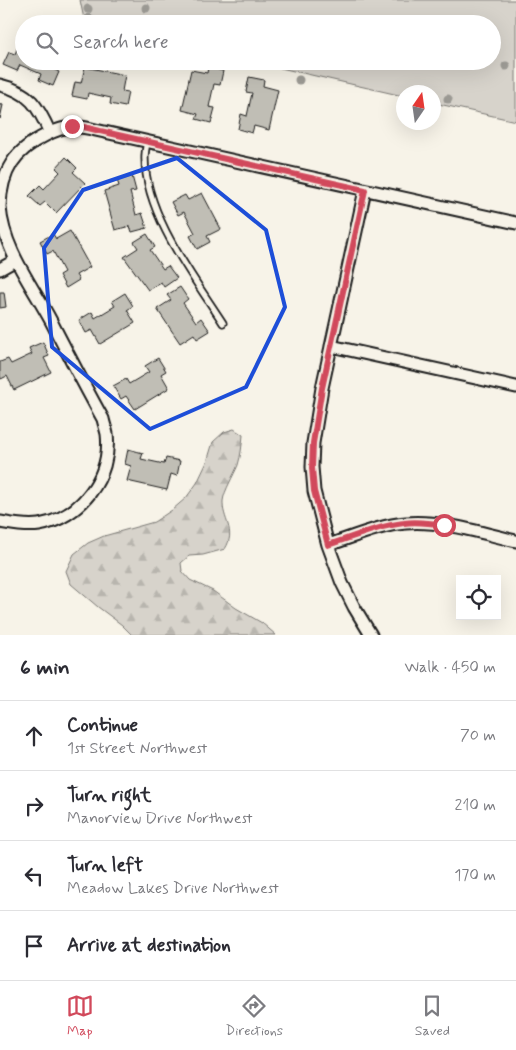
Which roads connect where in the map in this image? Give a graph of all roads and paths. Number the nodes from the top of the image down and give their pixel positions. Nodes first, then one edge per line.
1 (0, 86) edge
2 (50, 133) junction
3 (147, 142) junction
4 (365, 190) junction
5 (0, 206) edge
6 (516, 224) edge
7 (16, 260) junction
8 (0, 269) edge
9 (223, 323) dead end
10 (331, 346) junction
11 (516, 387) edge
12 (0, 522) edge
13 (516, 541) edge
14 (328, 545) junction
15 (371, 635) edge

1 - 2 street
2 - 3 street
2 - 5 street
3 - 4 street
3 - 9 lane
4 - 6 street
4 - 10 street
5 - 7 street
7 - 8 street
7 - 12 street
10 - 11 street
10 - 14 street
13 - 14 street
14 - 15 street

